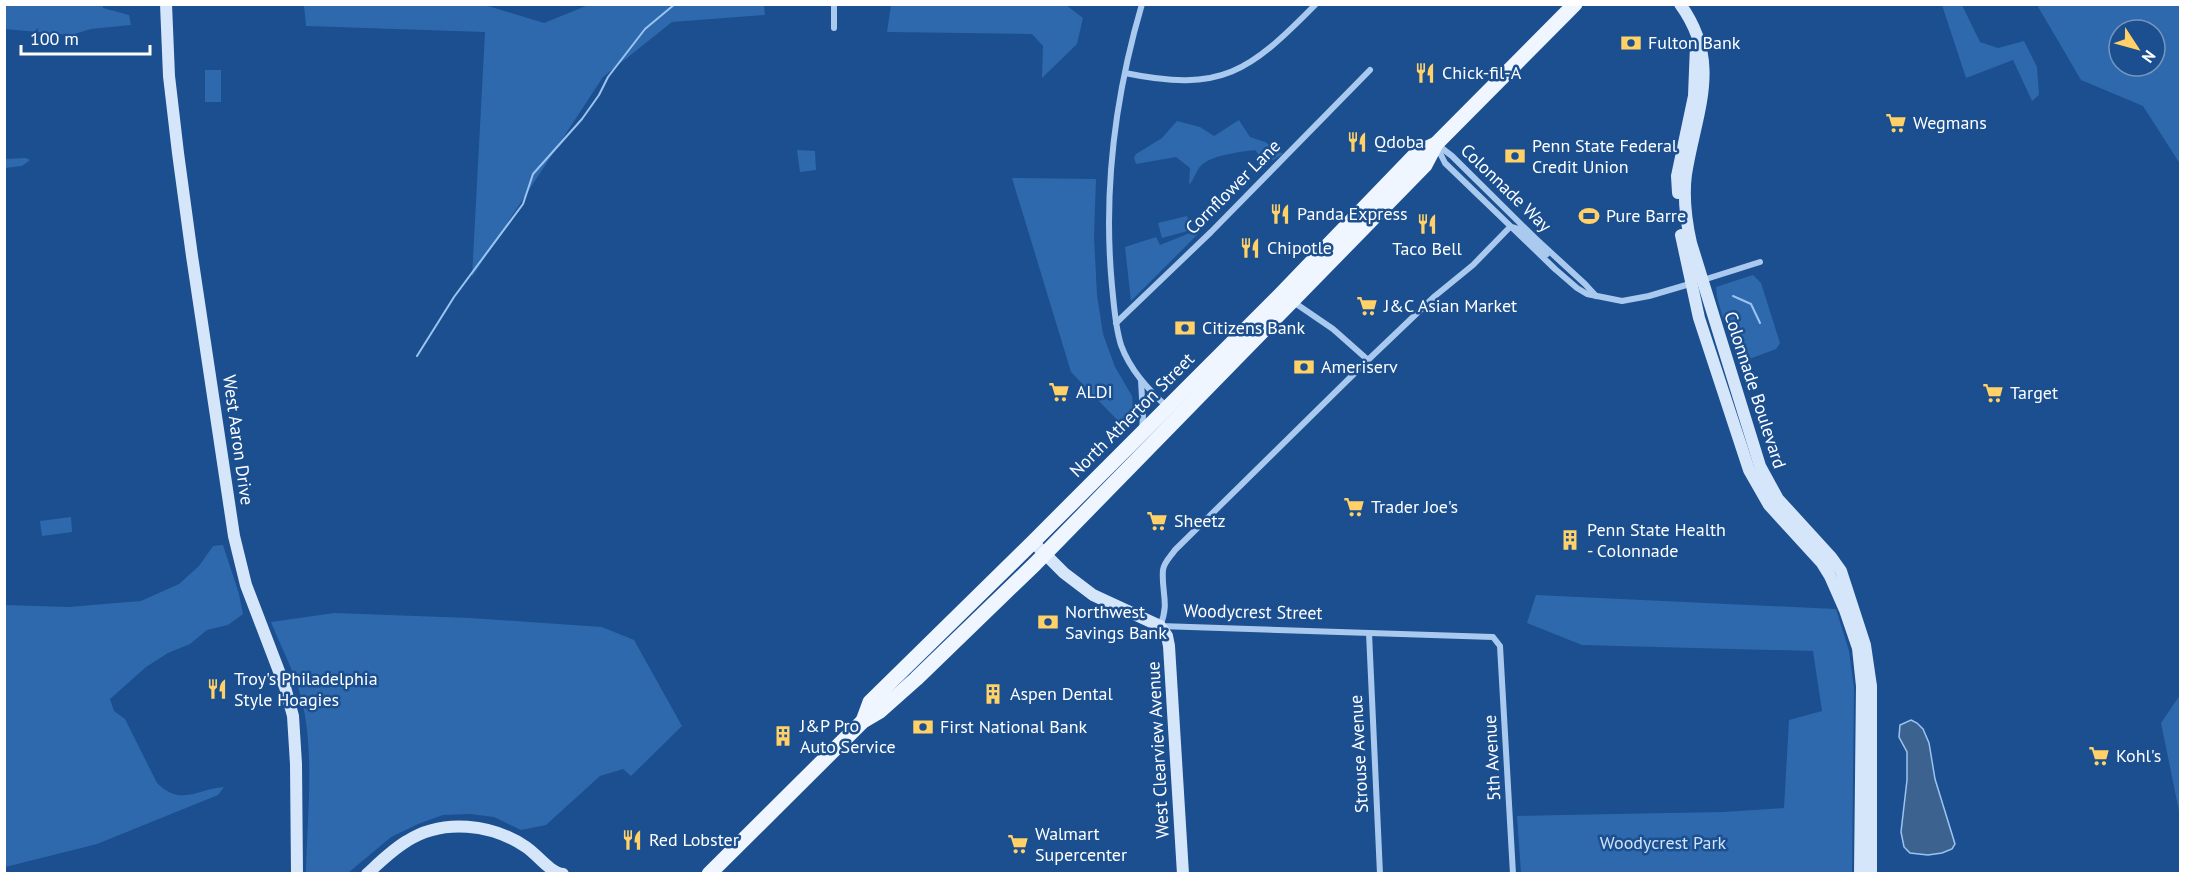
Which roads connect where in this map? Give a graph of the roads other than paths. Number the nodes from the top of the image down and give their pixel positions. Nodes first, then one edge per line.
1 (166, 4) edge
2 (834, 4) edge
3 (1142, 4) edge
4 (1316, 4) edge
5 (1575, 4) edge
6 (1680, 4) edge
7 (834, 28) dead end
8 (1370, 70) dead end
9 (1125, 73) junction
10 (1436, 144) junction
11 (1510, 227) junction
12 (1556, 257) junction
13 (1760, 262) dead end
14 (1696, 282) junction
15 (1596, 297) junction
16 (1287, 298) junction
17 (1116, 323) junction
18 (1368, 360) junction
19 (1141, 380) junction
20 (1173, 412) junction
21 (1141, 433) junction
22 (1033, 542) junction
23 (1045, 554) junction
24 (1160, 626) junction
25 (1369, 633) junction
26 (1498, 641) joint
27 (863, 721) junction
28 (297, 873) edge
29 (367, 873) edge
30 (557, 873) edge
31 (563, 873) edge
32 (710, 873) edge
33 (1183, 873) edge
34 (1380, 873) edge
35 (1513, 873) edge
36 (1860, 873) edge
37 (1871, 873) edge

1 - 28 street, West Aaron Drive
2 - 7 street
3 - 9 street
4 - 9 street
5 - 10 main road, North Atherton Street
6 - 14 street, Colonnade Boulevard
8 - 17 street, Cornflower Lane
9 - 17 street
10 - 11 street, Colonnade Way
10 - 12 street, Colonnade Way
10 - 16 main road, North Atherton Street
11 - 12 street, Colonnade Way
11 - 15 street, Colonnade Way
11 - 18 street
12 - 15 street, Colonnade Way
13 - 14 street, Colonnade Way
14 - 15 street, Colonnade Way
14 - 36 street, Colonnade Boulevard
14 - 37 street, Colonnade Boulevard
16 - 18 street
16 - 20 main road, North Atherton Street
17 - 19 street
18 - 24 street
19 - 20 street
19 - 21 street
20 - 21 main road, North Atherton Street
20 - 23 main road, North Atherton Street
21 - 22 main road, North Atherton Street
22 - 23 street, Woodycrest Street
22 - 27 main road, North Atherton Street
23 - 24 street, Woodycrest Street
23 - 27 main road, North Atherton Street
24 - 25 street, Woodycrest Street
24 - 33 street, West Clearview Avenue
25 - 26 street, Woodycrest Street
25 - 34 street, Strouse Avenue
26 - 35 street, 5th Avenue
27 - 32 main road, North Atherton Street
29 - 30 street
30 - 31 street

